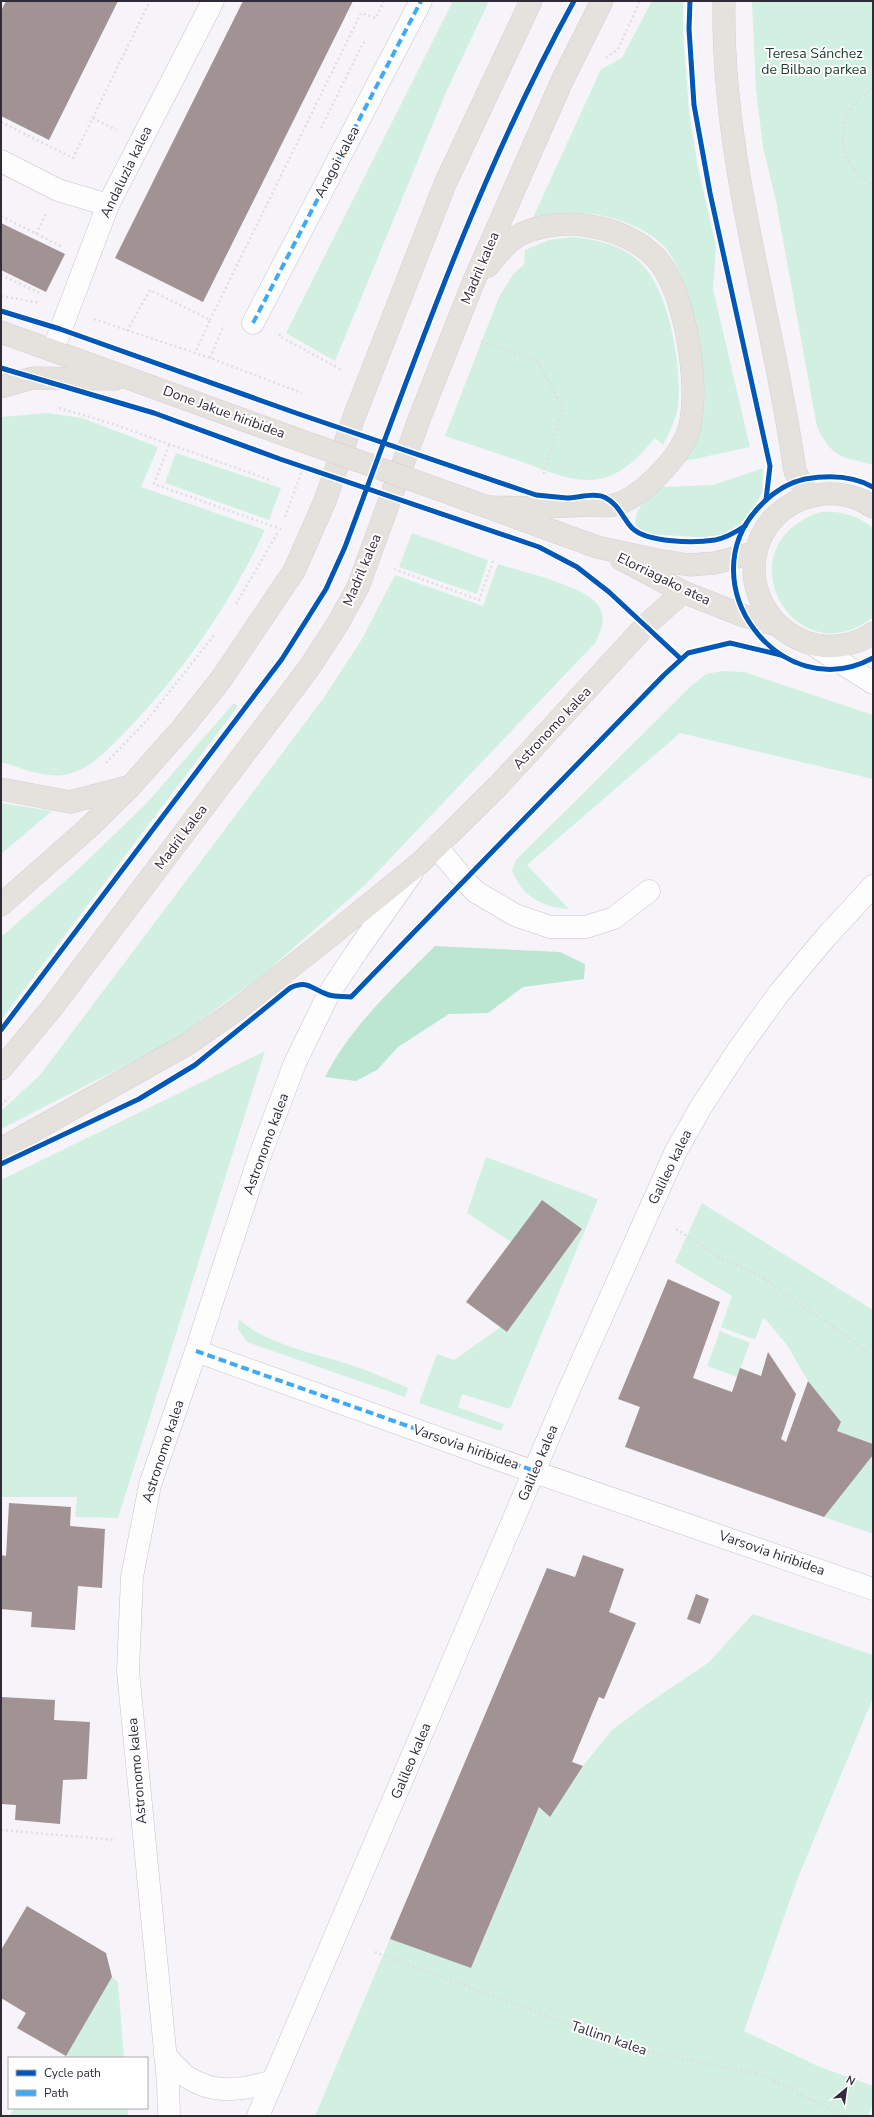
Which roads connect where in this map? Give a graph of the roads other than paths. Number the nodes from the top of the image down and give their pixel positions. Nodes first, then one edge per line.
1 (213, 1) edge
2 (421, 1) edge
3 (531, 1) edge
4 (602, 1) edge
5 (724, 1) edge
6 (1, 161) edge
7 (108, 205) junction
8 (473, 283) junction
9 (253, 323) dead end
10 (1, 332) edge
11 (53, 350) junction
12 (131, 379) junction
13 (1, 386) edge
14 (446, 492) joint
15 (808, 496) junction
16 (490, 507) junction
17 (873, 507) edge
18 (597, 546) junction
19 (756, 552) junction
20 (683, 592) junction
21 (777, 625) junction
22 (873, 633) edge
23 (812, 644) junction
24 (873, 683) edge
25 (130, 786) junction
26 (1, 789) edge
27 (436, 846) junction
28 (420, 862) junction
29 (873, 886) edge
30 (649, 891) dead end
31 (1, 905) edge
32 (1, 1069) edge
33 (1, 1150) edge
34 (196, 1351) junction
35 (535, 1471) junction
36 (873, 1589) edge
37 (165, 2055) junction
38 (273, 2081) junction
39 (169, 2116) edge
40 (258, 2116) edge

1 - 7 street, Andaluzia kalea
2 - 9 street, Aragoi kalea
3 - 25 main road
4 - 8 main road, Madril kalea
5 - 15 main road
6 - 7 street
7 - 11 street, Andaluzia kalea
8 - 16 main road
8 - 32 main road, Madril kalea
10 - 11 main road, Done Jakue hiribidea
11 - 12 main road, Done Jakue hiribidea
12 - 13 main road
12 - 14 main road, Done Jakue hiribidea, bridge
14 - 16 main road, Elorriagako atea
15 - 17 main road, Elorriagako atea
15 - 19 main road, Elorriagako atea
16 - 18 main road, Elorriagako atea
18 - 19 main road, Elorriagako atea
18 - 20 main road, Elorriagako atea
19 - 21 main road, Elorriagako atea
20 - 21 main road, Elorriagako atea
20 - 27 main road, Astronomo kalea
21 - 23 main road, Elorriagako atea
22 - 23 main road, Elorriagako atea
23 - 24 street, Elorriagako atea
25 - 26 main road
25 - 31 main road
27 - 28 main road, Astronomo kalea
27 - 30 street
28 - 33 main road, Astronomo kalea
28 - 34 street, Astronomo kalea
29 - 35 street, Galileo kalea
34 - 35 street, Varsovia hiribidea
34 - 37 street, Astronomo kalea
35 - 36 street, Varsovia hiribidea
35 - 38 street, Galileo kalea
37 - 38 street
37 - 39 street, Astronomo kalea
38 - 40 street, Galileo kalea

